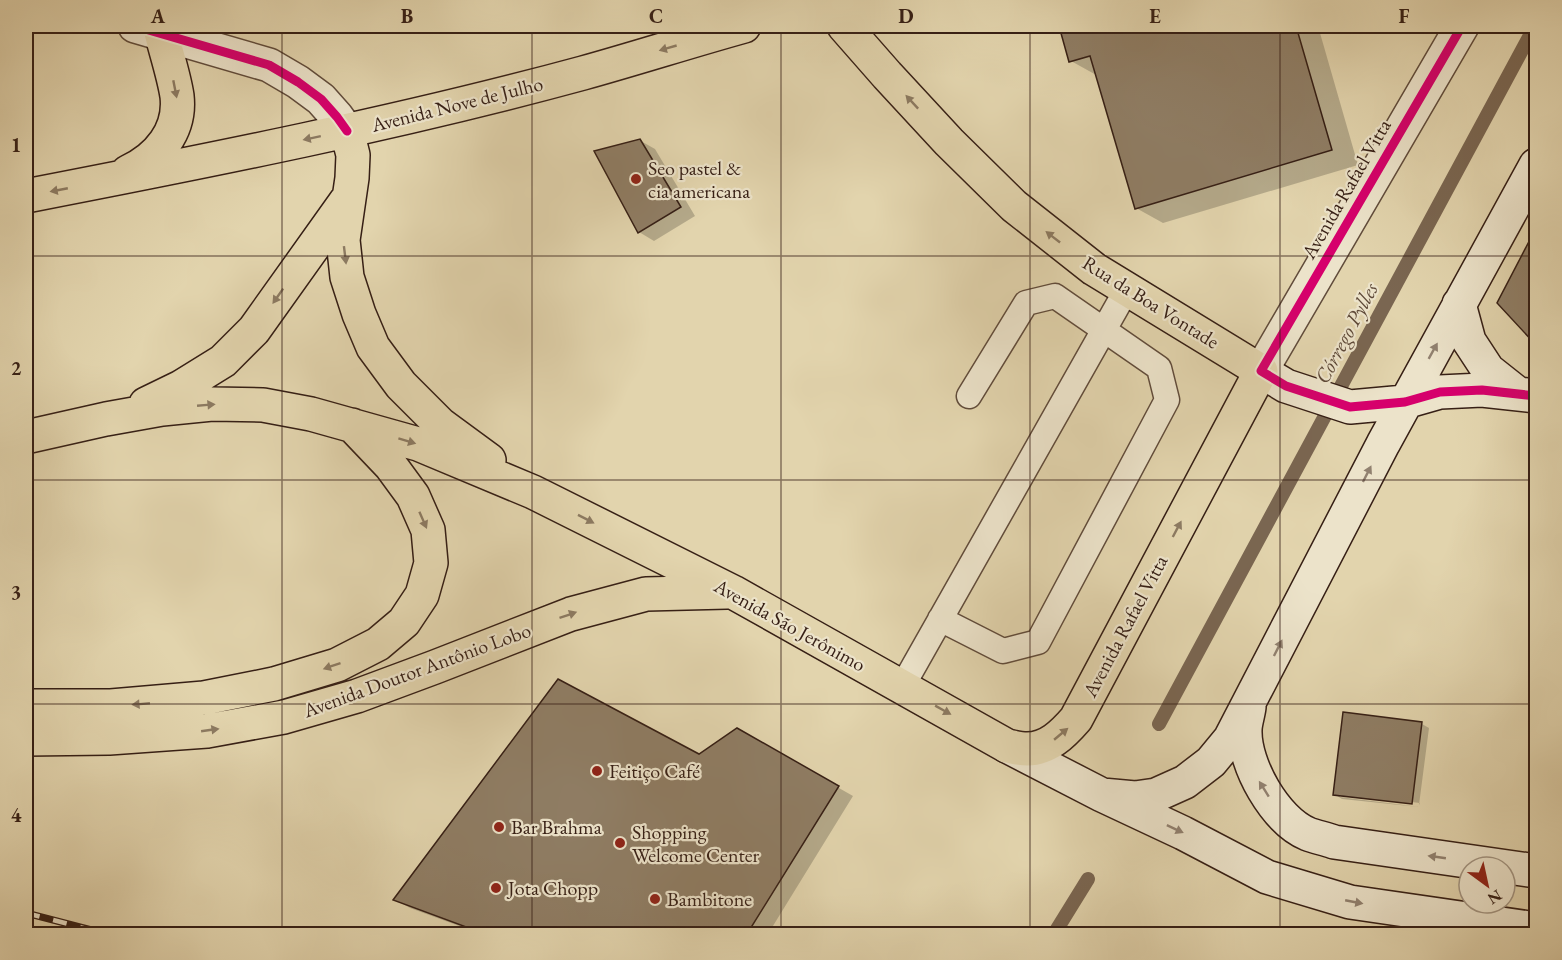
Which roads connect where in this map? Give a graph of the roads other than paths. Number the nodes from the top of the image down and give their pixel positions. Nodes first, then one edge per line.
1 (744, 26) edge
2 (844, 26) edge
3 (1462, 26) edge
4 (153, 28) edge
5 (347, 131) junction
6 (1536, 165) edge
7 (110, 180) junction
8 (26, 196) edge
9 (348, 197) junction
10 (1127, 289) junction
11 (1459, 304) junction
12 (1103, 330) junction
13 (1273, 379) junction
14 (1527, 395) edge
15 (969, 396) dead end
16 (1405, 402) junction
17 (106, 419) junction
18 (351, 424) junction
19 (26, 437) edge
20 (26, 447) edge
21 (533, 492) junction
22 (733, 592) junction
23 (940, 619) junction
24 (902, 687) junction
25 (1251, 700) junction
26 (26, 706) edge
27 (26, 739) edge
28 (1007, 746) junction
29 (1102, 795) junction
30 (1536, 871) edge
31 (1536, 929) edge

1 -> 5 main road, Avenida Nove de Julho
10 -> 2 main road, Rua da Boa Vontade
3 - 13 main road, Avenida Rafael Vitta
4 - 5 main road
4 -> 7 main road
5 -> 7 main road, Avenida Nove de Julho
5 - 9 main road
6 - 11 main road
7 -> 8 main road, Avenida Nove de Julho
9 -> 17 main road
9 -> 21 main road
10 - 12 lane
10 - 13 main road, Rua da Boa Vontade
11 - 14 main road
16 -> 11 main road
12 - 15 lane
12 - 23 lane
12 - 23 lane
13 - 16 main road, Rua da Boa Vontade
28 -> 13 main road, Avenida Rafael Vitta
14 - 16 main road, Rua da Boa Vontade
25 -> 16 main road
17 -> 18 main road, Avenida São Jerônimo
17 - 19 main road, Avenida São Jerônimo
17 - 20 main road
18 -> 21 main road, Avenida São Jerônimo
18 -> 26 main road
21 -> 22 main road, Avenida São Jerônimo
22 - 24 main road, Avenida São Jerônimo
27 -> 22 main road, Avenida Doutor Antônio Lobo
23 - 24 lane
24 -> 28 main road, Avenida São Jerônimo
25 - 29 main road
30 -> 25 main road
28 - 29 main road, Avenida São Jerônimo
29 -> 31 main road, Avenida São Jerônimo

